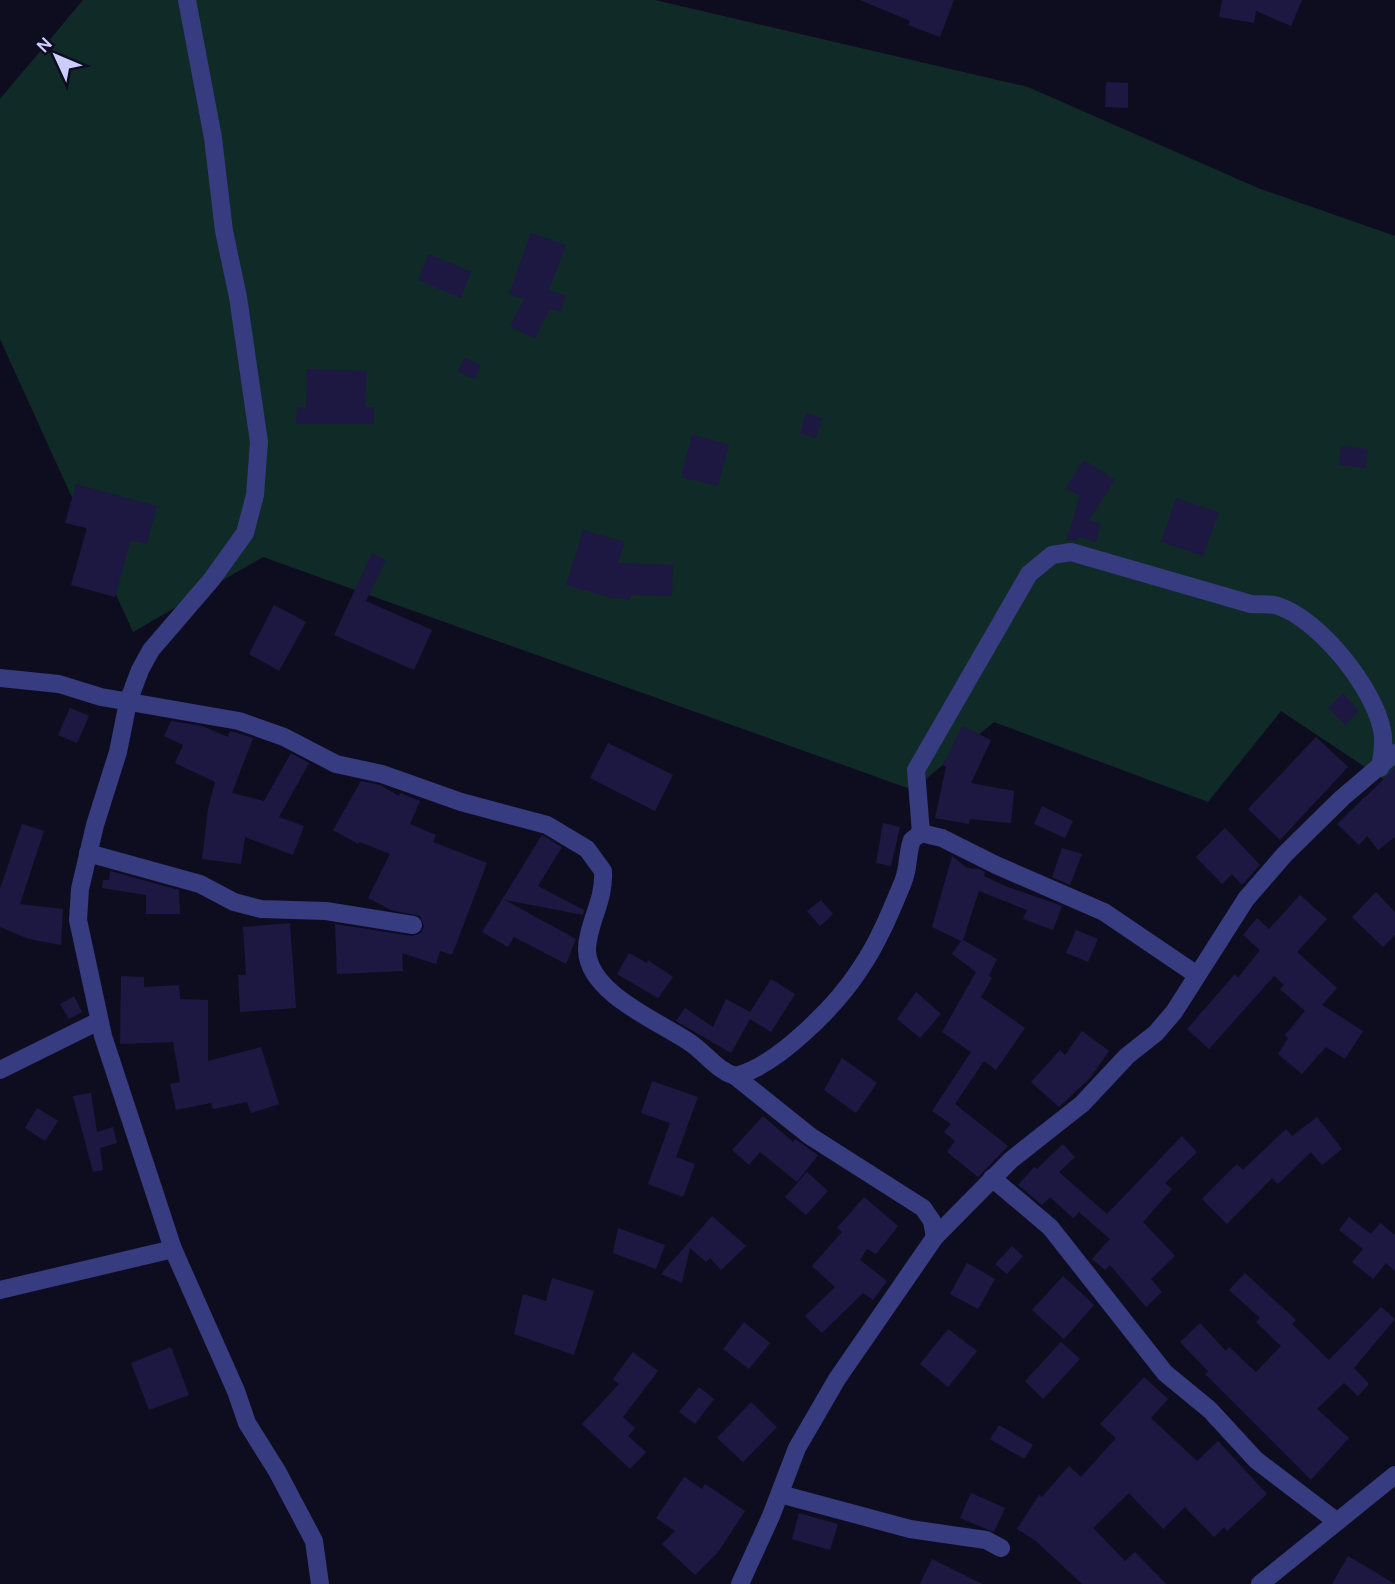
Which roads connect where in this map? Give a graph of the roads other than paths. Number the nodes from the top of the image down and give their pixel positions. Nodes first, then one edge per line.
1 (187, 0) edge
2 (0, 678) edge
3 (128, 702) junction
4 (1395, 753) edge
5 (1380, 768) junction
6 (921, 833) junction
7 (88, 853) junction
8 (413, 926) dead end
9 (1197, 975) junction
10 (99, 1020) junction
11 (0, 1070) edge
12 (735, 1076) junction
13 (992, 1178) junction
14 (935, 1237) junction
15 (173, 1249) junction
16 (0, 1290) edge
17 (1395, 1475) edge
18 (780, 1494) junction
19 (1336, 1521) junction
20 (1001, 1548) dead end
21 (320, 1584) edge
22 (740, 1584) edge
23 (1260, 1584) edge

1 - 3 street
2 - 3 street
3 - 7 street
3 - 12 street
4 - 5 street
5 - 6 street
5 - 9 street
6 - 9 street
6 - 12 street
7 - 8 street
7 - 10 street
9 - 13 street
10 - 11 street
10 - 15 street
12 - 14 street
13 - 14 street
13 - 19 street
14 - 18 street
15 - 16 street
15 - 21 street
17 - 19 street
18 - 20 street
18 - 22 street
19 - 23 street

